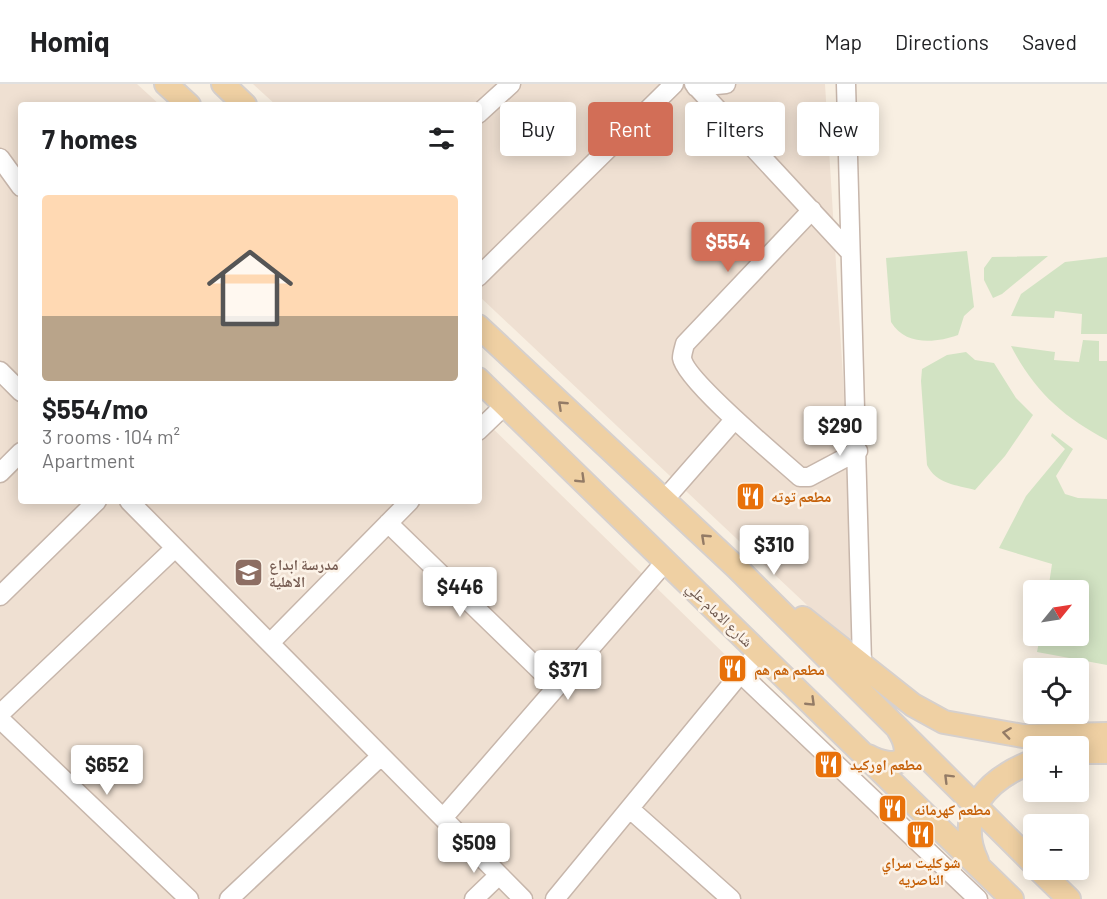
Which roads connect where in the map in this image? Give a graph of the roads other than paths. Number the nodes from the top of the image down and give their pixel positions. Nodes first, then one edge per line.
1 (166, 84) edge
2 (224, 84) edge
3 (511, 84) edge
4 (674, 84) edge
5 (726, 84) edge
6 (846, 84) edge
7 (695, 85) edge
8 (186, 102) edge
9 (242, 102) edge
10 (482, 110) edge
11 (0, 158) edge
12 (18, 183) edge
13 (813, 210) junction
14 (849, 251) junction
15 (482, 273) edge
16 (482, 330) edge
17 (0, 371) edge
18 (482, 383) edge
19 (18, 389) edge
20 (504, 405) junction
21 (734, 420) junction
22 (482, 427) edge
23 (858, 451) junction
24 (18, 455) edge
25 (0, 473) edge
26 (664, 500) junction
27 (94, 504) edge
28 (132, 504) edge
29 (407, 504) edge
30 (388, 523) junction
31 (175, 548) junction
32 (666, 561) junction
33 (737, 568) junction
34 (0, 596) edge
35 (270, 643) junction
36 (759, 651) junction
37 (862, 662) junction
38 (740, 673) junction
39 (557, 687) junction
40 (0, 714) edge
41 (0, 719) edge
42 (897, 728) junction
43 (1107, 734) edge
44 (1089, 752) edge
45 (1107, 752) edge
46 (866, 755) junction
47 (381, 756) junction
48 (1023, 766) edge
49 (975, 806) junction
50 (630, 809) junction
51 (443, 819) junction
52 (1023, 853) edge
53 (979, 866) junction
54 (499, 875) junction
55 (1049, 880) edge
56 (1004, 896) edge
57 (189, 899) edge
58 (229, 899) edge
59 (474, 899) edge
60 (523, 899) edge
61 (555, 899) edge
62 (731, 899) edge
63 (978, 899) edge
64 (1069, 899) edge

1 - 8 main road
2 - 9 main road
3 - 10 street
4 - 15 street
5 - 7 street
6 - 14 street
7 - 13 street
11 - 12 street
13 - 14 street
13 - 21 street
14 - 23 street
26 -> 16 main road
17 - 19 street
18 - 20 main road, شارع الامام علي
20 - 22 street
20 -> 32 main road, شارع الامام علي
21 - 23 street
21 - 26 street
23 - 37 street
24 - 25 street
33 -> 26 main road
27 - 34 street
28 - 31 street
29 - 30 street
30 - 35 street
30 - 39 street
31 - 35 street
31 - 40 street
32 - 36 main road, شارع الامام علي
32 - 39 street
33 - 37 main road
33 - 42 main road
35 - 47 street
36 - 38 street
36 -> 46 main road, شارع الامام علي
43 -> 37 main road
38 - 50 street
38 - 63 street
39 - 51 street
41 - 57 street
42 - 46 main road
49 -> 42 main road
44 - 45 main road
46 - 53 main road, شارع الامام علي
47 - 51 street
47 - 58 street
48 - 49 main road
49 - 52 main road
49 - 53 main road
50 - 61 street
50 - 62 street
51 - 54 street
53 - 56 main road, شارع الامام علي
54 - 59 street
54 - 60 street
55 - 64 main road

